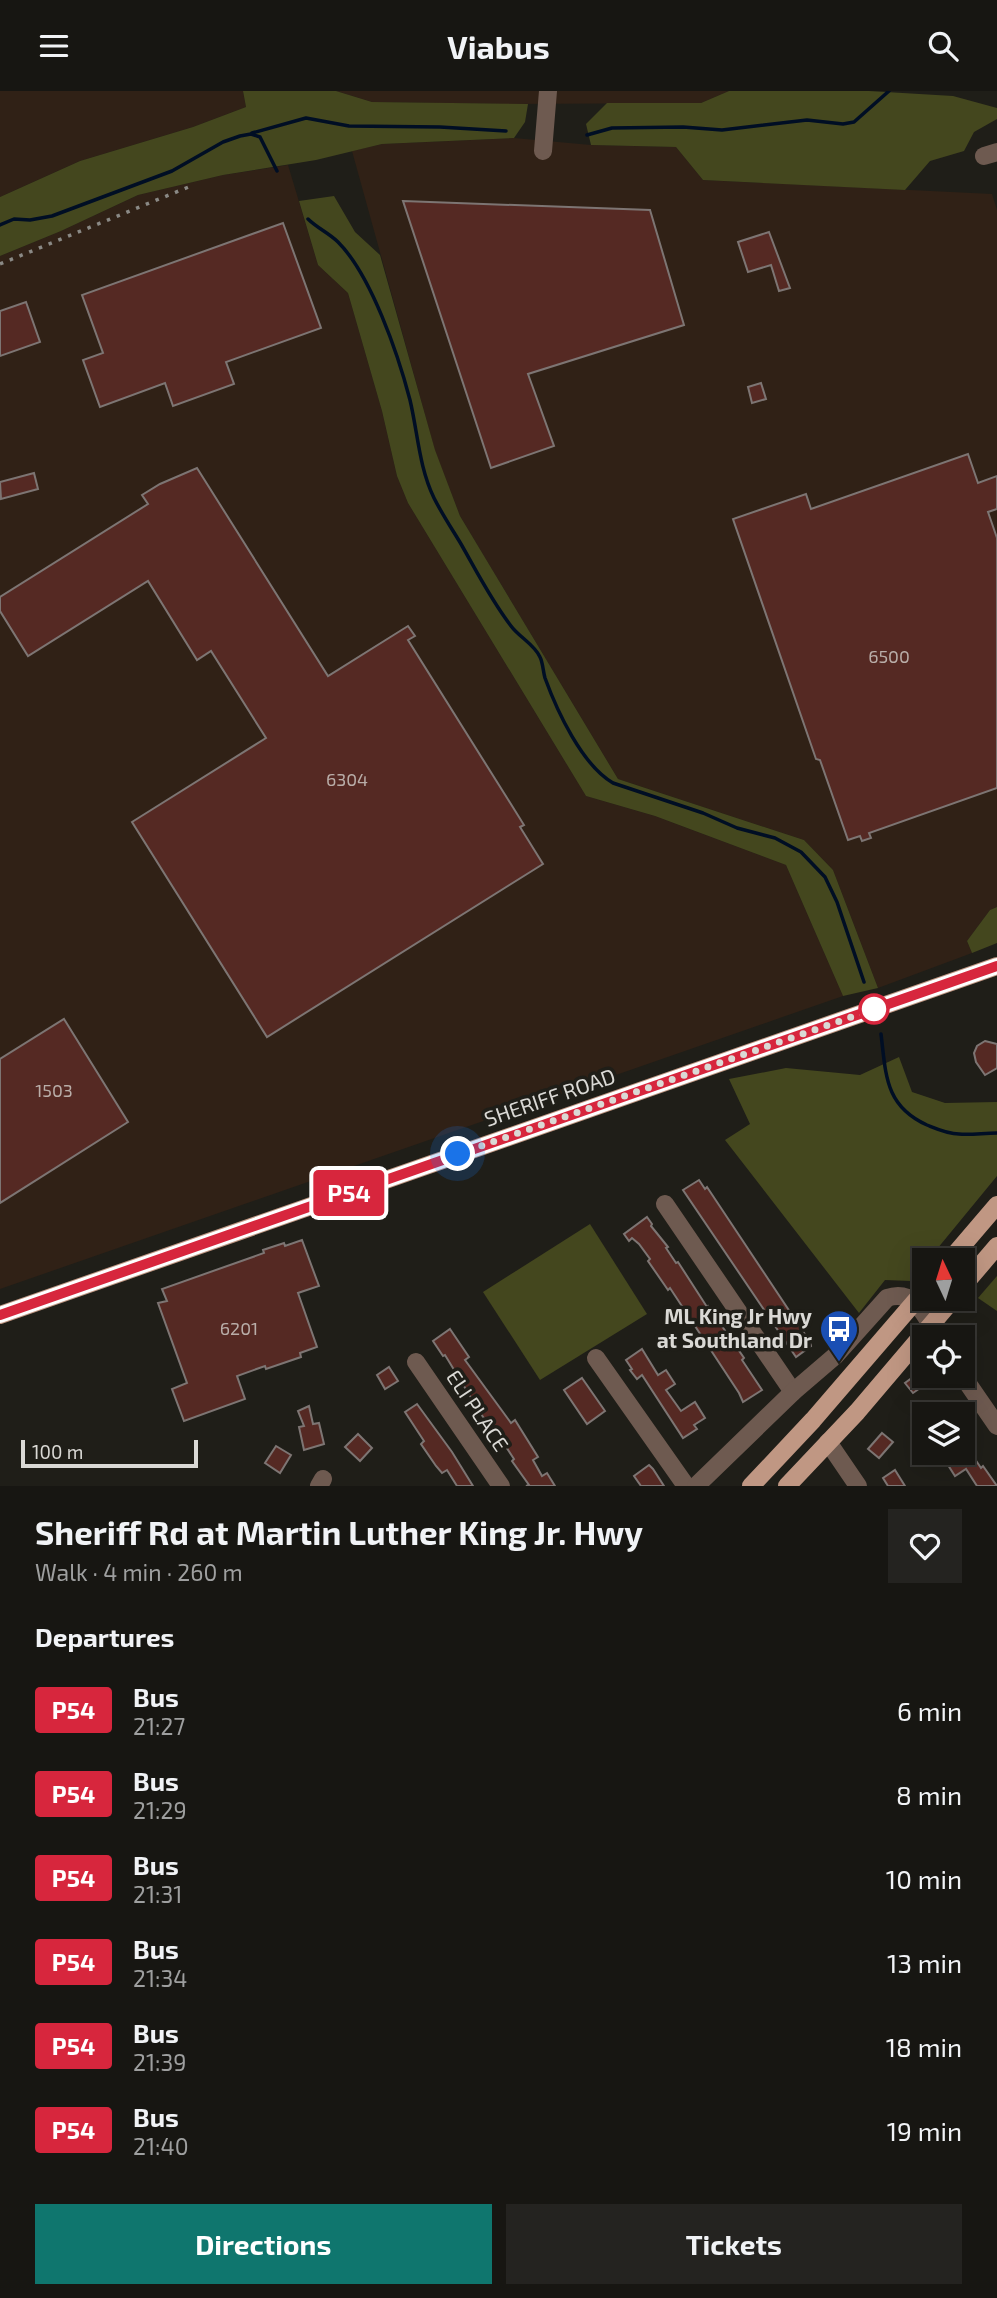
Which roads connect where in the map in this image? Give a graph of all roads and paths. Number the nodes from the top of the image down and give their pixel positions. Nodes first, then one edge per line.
1 (548, 91) edge
2 (542, 151) dead end
3 (997, 966) edge
4 (665, 1203) dead end
5 (997, 1205) edge
6 (997, 1246) edge
7 (960, 1248) edge
8 (975, 1272) edge
9 (912, 1295) edge
10 (912, 1304) edge
11 (0, 1315) edge
12 (912, 1353) edge
13 (596, 1359) dead end
14 (416, 1361) dead end
15 (971, 1388) edge
16 (793, 1392) junction
17 (997, 1426) edge
18 (828, 1442) junction
19 (501, 1486) edge
20 (685, 1486) edge
21 (696, 1486) edge
22 (751, 1486) edge
23 (788, 1486) edge
24 (858, 1486) edge

1 - 2 street
3 - 11 main road, SHERIFF ROAD
4 - 16 street
5 - 7 main road
6 - 8 main road
9 - 16 street
10 - 22 main road
12 - 18 main road
13 - 20 street
14 - 19 street, ELI PLACE
15 - 17 street
16 - 21 street
18 - 23 main road
18 - 24 street

